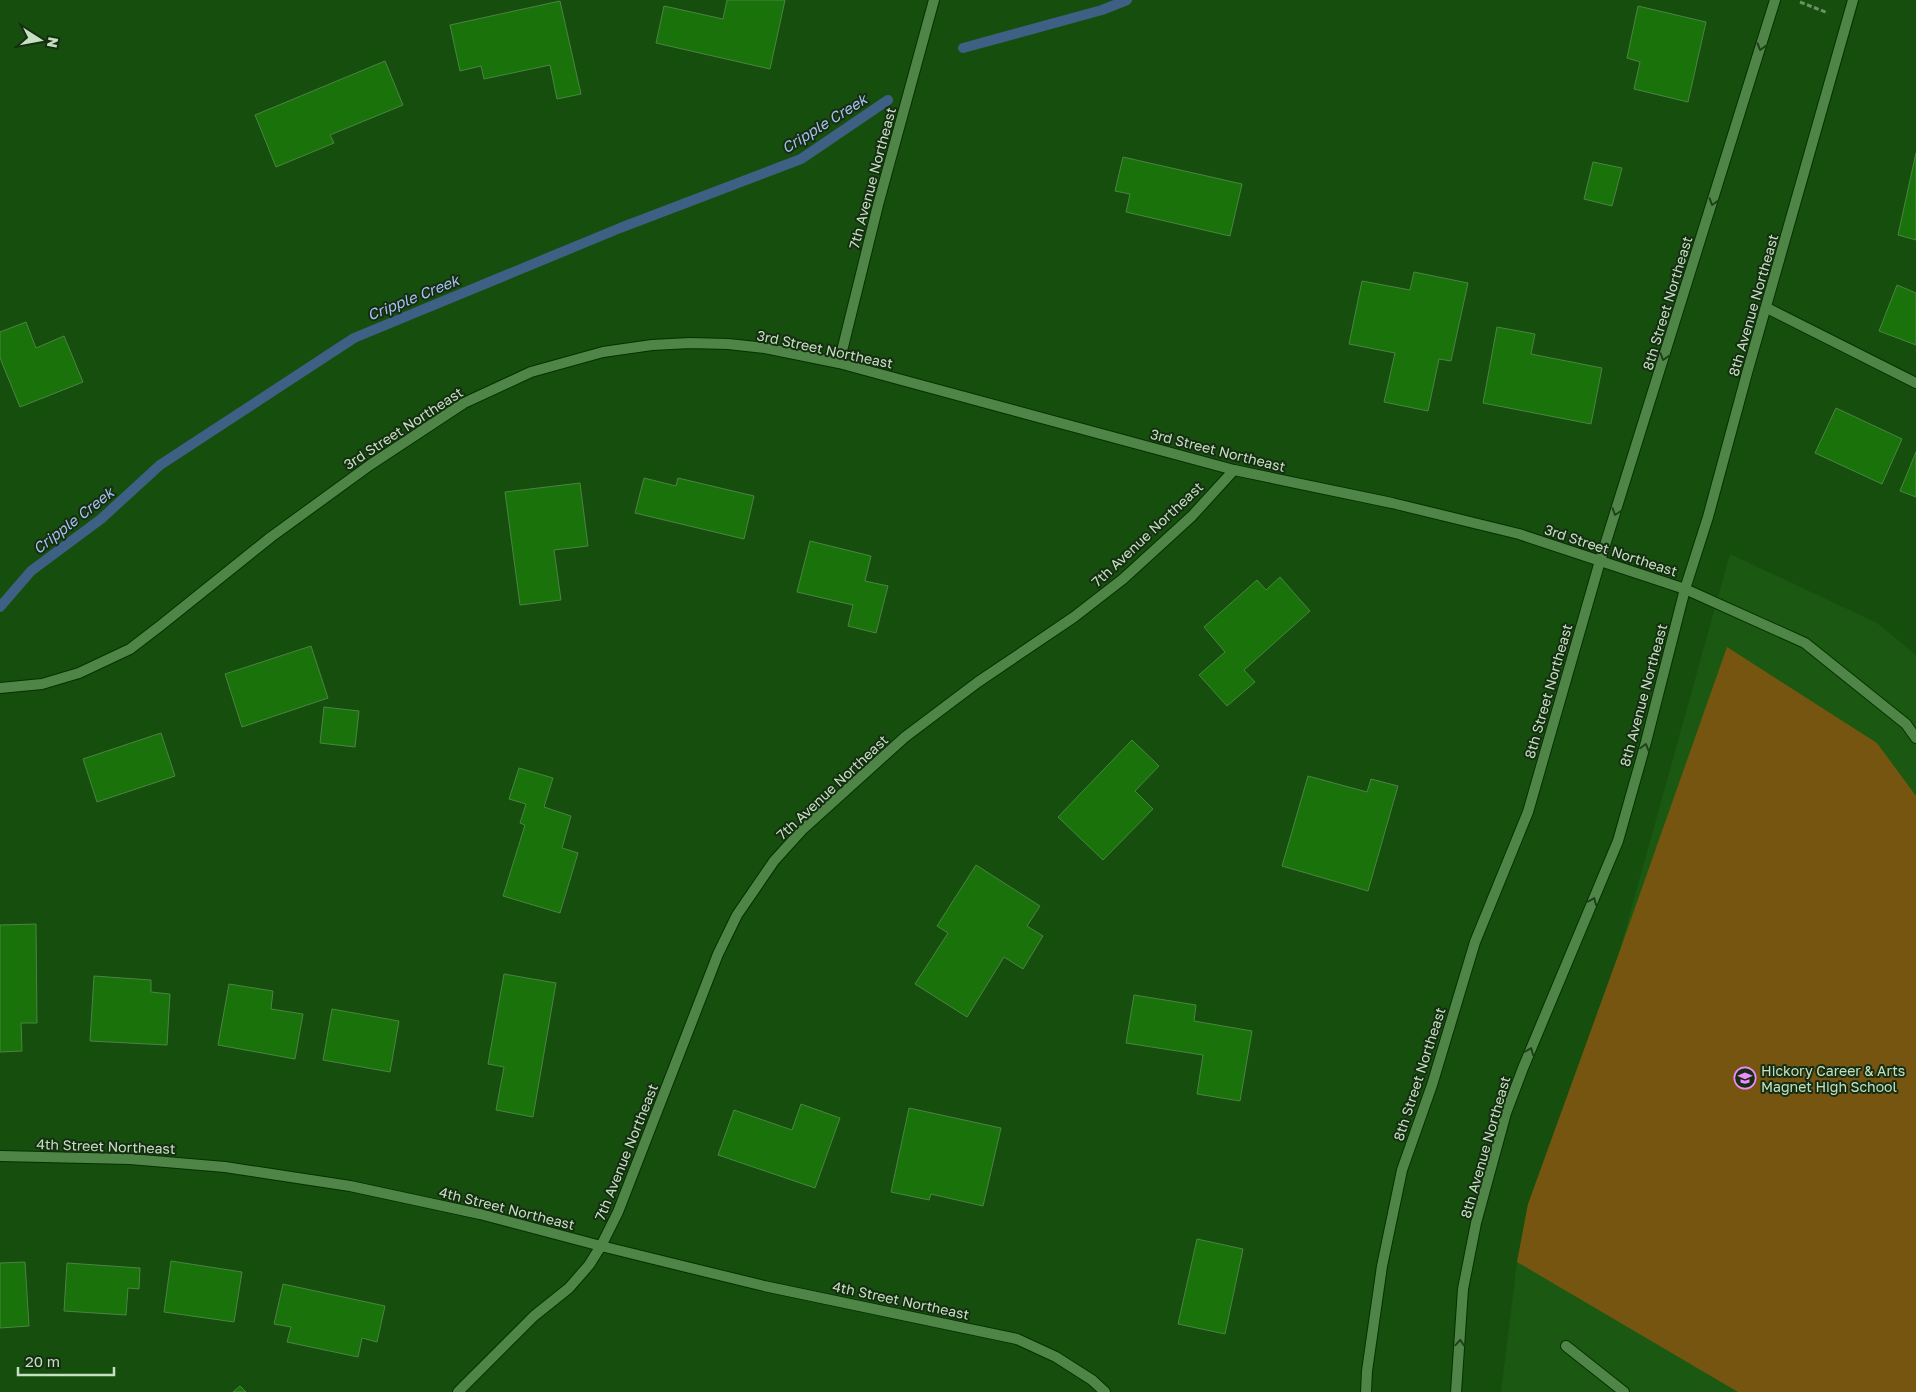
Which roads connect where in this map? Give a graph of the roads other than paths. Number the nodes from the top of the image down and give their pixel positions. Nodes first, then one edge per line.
1 (934, 0) edge
2 (1775, 0) edge
3 (1853, 0) edge
4 (1766, 308) junction
5 (839, 363) junction
6 (1916, 383) edge
7 (1234, 470) junction
8 (1600, 561) junction
9 (1685, 589) junction
10 (0, 688) edge
11 (1916, 738) edge
12 (0, 1156) edge
13 (602, 1246) junction
14 (1566, 1346) dead end
15 (458, 1392) edge
16 (1105, 1392) edge
17 (1366, 1392) edge
18 (1456, 1392) edge
19 (1624, 1392) edge

1 - 5 street, 7th Avenue Northeast
2 -> 8 street, 8th Street Northeast
3 - 4 street, 8th Avenue Northeast
4 - 6 street
4 - 9 street, 8th Avenue Northeast
5 - 7 street, 3rd Street Northeast
5 - 10 street, 3rd Street Northeast
7 - 8 street, 3rd Street Northeast
7 - 13 street, 7th Avenue Northeast
8 - 9 street, 3rd Street Northeast
8 - 17 street, 8th Street Northeast
9 - 11 street, 3rd Street Northeast
18 -> 9 street, 8th Avenue Northeast
12 - 13 street, 4th Street Northeast
13 - 15 street, 7th Avenue Northeast
13 - 16 street, 4th Street Northeast
14 - 19 street

